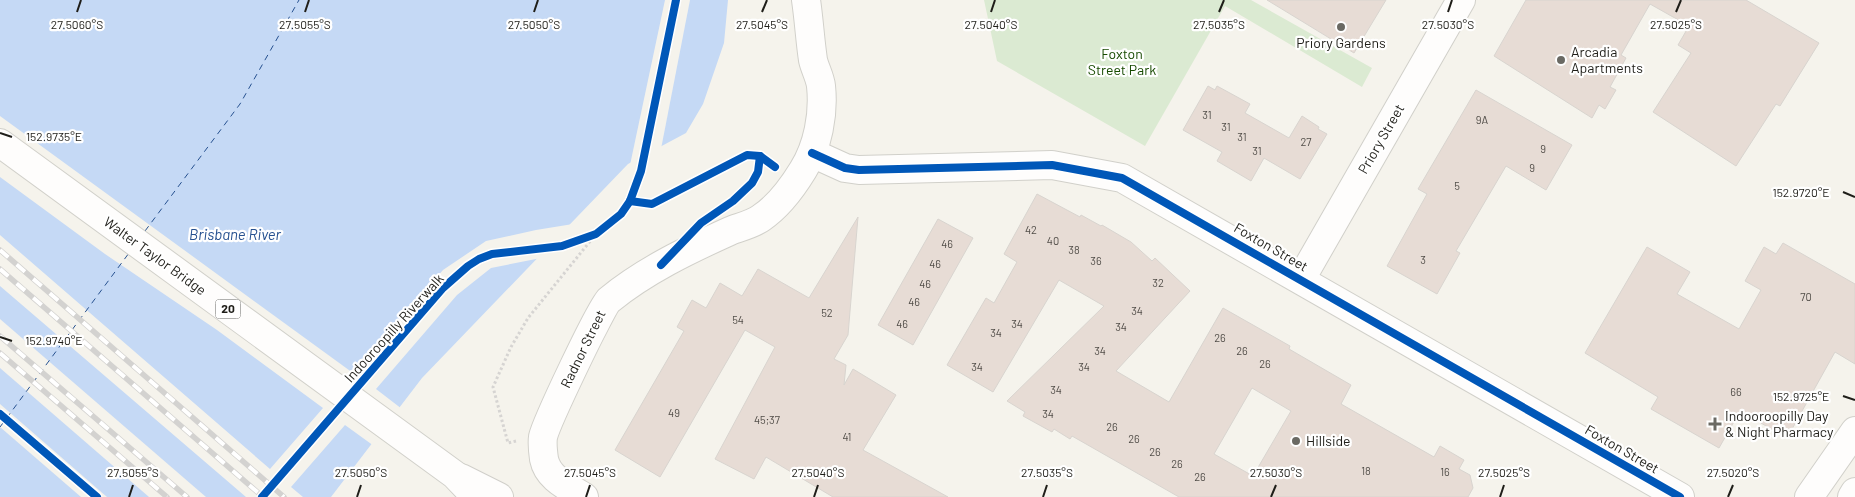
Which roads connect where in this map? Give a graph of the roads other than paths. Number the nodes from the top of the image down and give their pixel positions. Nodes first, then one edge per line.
1 (806, 0) edge
2 (1462, 0) edge
3 (814, 62) junction
4 (0, 143) edge
5 (812, 153) junction
6 (730, 231) junction
7 (1301, 279) junction
8 (1855, 431) edge
9 (456, 476) junction
10 (1855, 492) edge
11 (476, 497) edge
12 (499, 497) edge
13 (584, 497) edge
14 (1680, 497) edge
15 (1809, 497) edge
16 (1852, 497) edge

1 - 3 street, Radnor Street
2 - 7 street, Priory Street
3 - 5 street, Radnor Street
3 - 6 street, Radnor Street
4 - 9 street, Walter Taylor Bridge / 20
5 - 6 street, Radnor Street
5 - 7 street, Foxton Street
6 - 13 street, Radnor Street
7 - 14 street, Foxton Street
8 - 15 street
9 - 11 street, 20
9 - 12 street, 20
10 - 16 street

